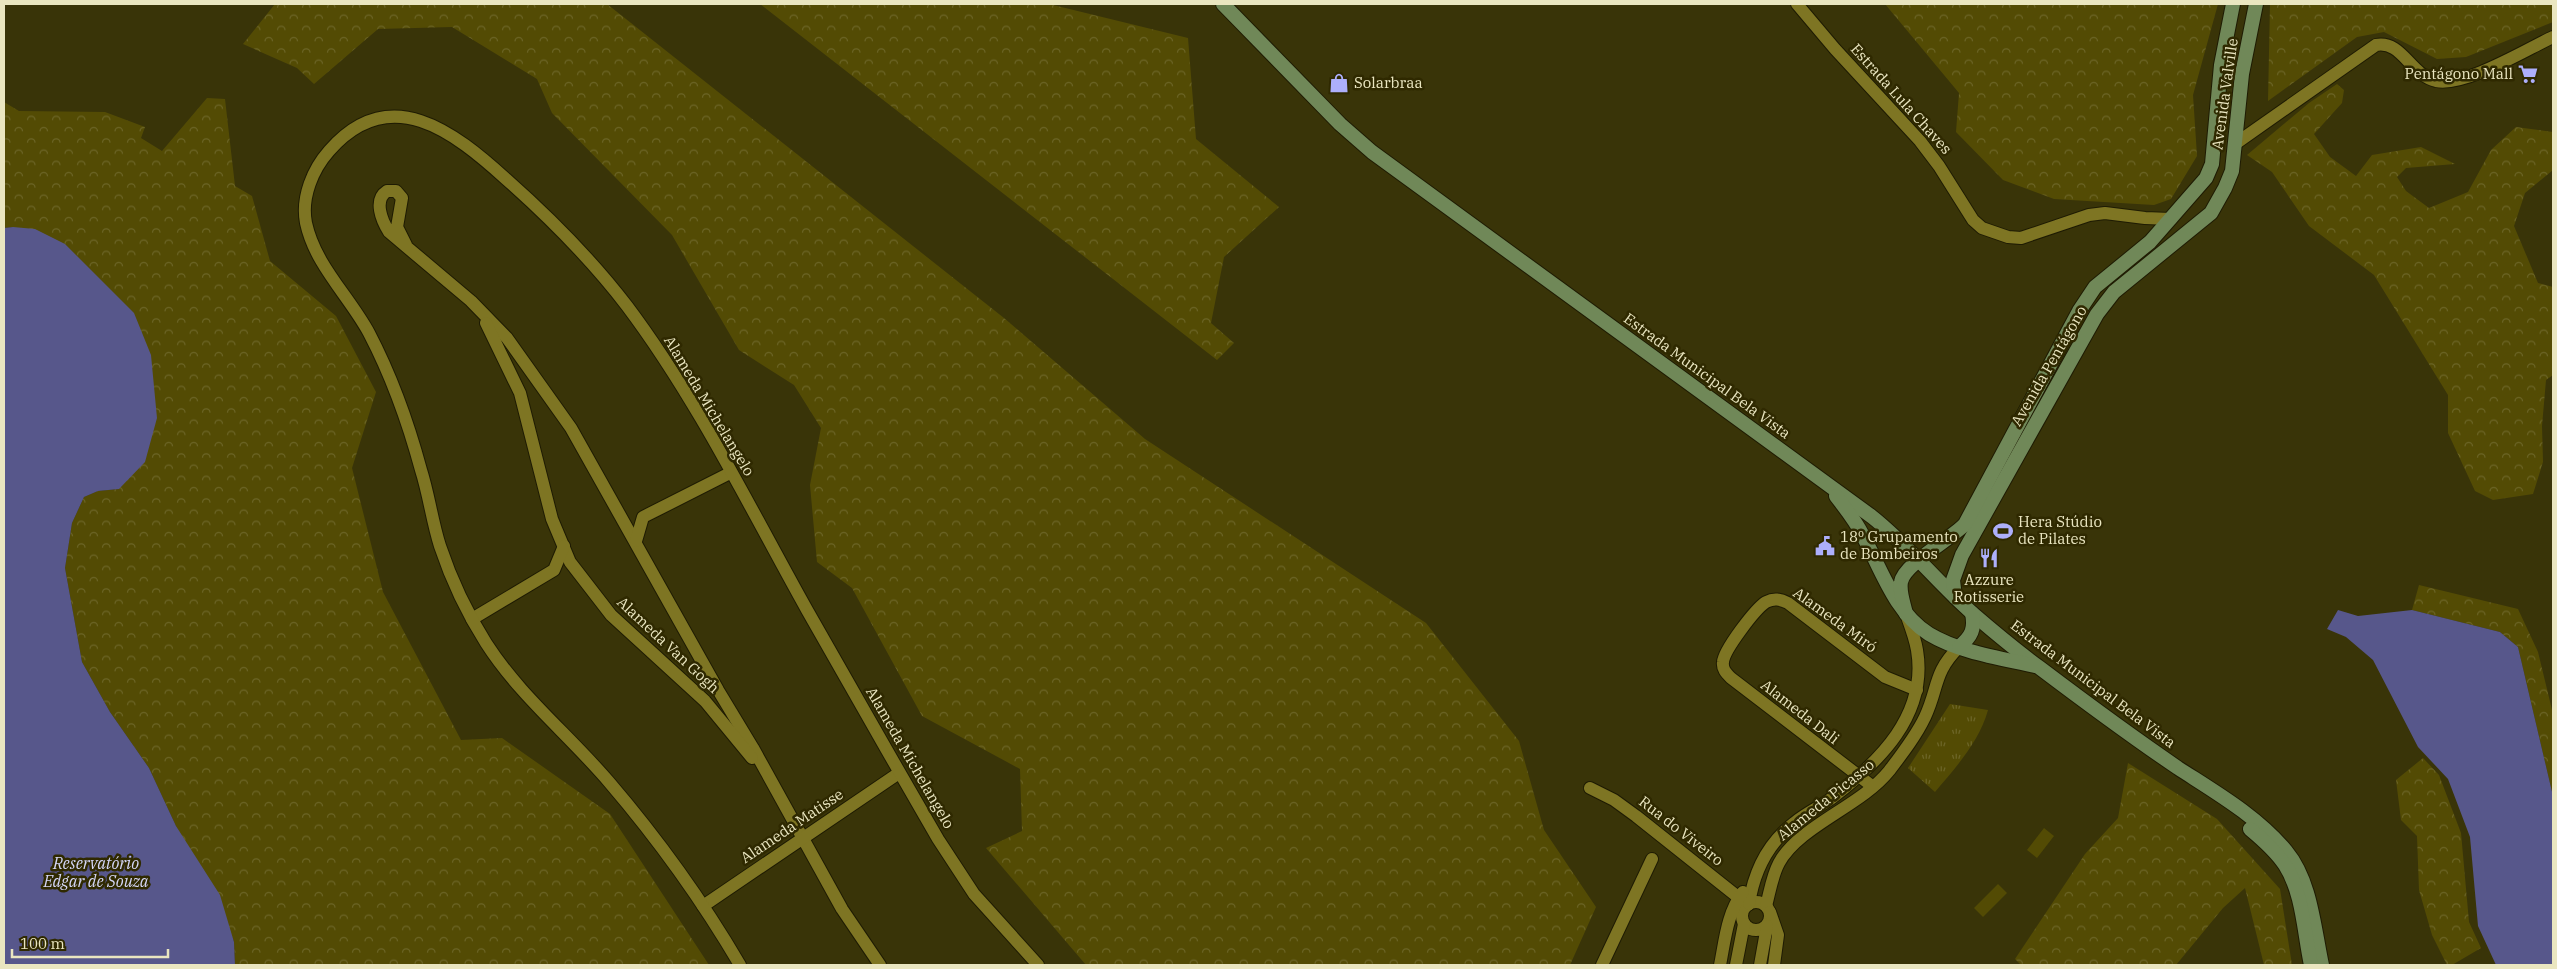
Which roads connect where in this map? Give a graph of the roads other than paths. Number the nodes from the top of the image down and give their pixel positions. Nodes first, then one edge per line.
1 (1222, 4) edge
2 (1796, 4) edge
3 (2256, 4) edge
4 (2232, 10) edge
5 (2250, 35) junction
6 (2553, 37) edge
7 (2235, 144) junction
8 (2212, 164) junction
9 (2232, 171) junction
10 (2206, 178) junction
11 (2225, 188) junction
12 (2145, 218) junction
13 (2171, 218) junction
14 (2150, 242) junction
15 (406, 245) dead end
16 (471, 302) junction
17 (534, 374) junction
18 (517, 384) junction
19 (730, 473) junction
20 (1823, 480) junction
21 (619, 512) junction
22 (643, 517) junction
23 (636, 541) junction
24 (564, 546) junction
25 (1919, 560) junction
26 (554, 570) junction
27 (578, 573) junction
28 (1955, 597) junction
29 (1972, 613) junction
30 (1906, 614) junction
31 (472, 619) junction
32 (1959, 646) junction
33 (1724, 655) joint
34 (2038, 667) junction
35 (718, 690) junction
36 (1917, 690) junction
37 (705, 701) junction
38 (2179, 768) junction
39 (899, 773) junction
40 (1858, 776) junction
41 (771, 781) junction
42 (1872, 786) junction
43 (1590, 788) dead end
44 (803, 839) junction
45 (1652, 859) dead end
46 (1745, 902) junction
47 (703, 906) junction
48 (1767, 907) junction
49 (1744, 924) junction
50 (1767, 926) junction
51 (740, 965) edge
52 (880, 965) edge
53 (1038, 965) edge
54 (1602, 965) edge
55 (1720, 965) edge
56 (1736, 965) edge
57 (1760, 965) edge
58 (1774, 965) edge
59 (2311, 965) edge
60 (2322, 965) edge

1 - 20 main road, Estrada Municipal Bela Vista
2 - 12 street, Estrada Lula Chaves
3 - 5 main road, Avenida Valville
4 - 5 main road
4 - 8 main road, Avenida Valville
5 - 7 main road, Avenida Valville
6 - 7 street
7 - 9 main road, Avenida Valville
8 - 9 main road
8 - 10 main road, Avenida Valville
9 - 11 main road, Avenida Valville
10 - 11 main road
10 - 13 main road, Avenida Pentágono
11 - 28 main road, Avenida Pentágono
12 - 13 street, Estrada Lula Chaves
12 - 14 street
13 - 14 main road, Avenida Pentágono
14 - 25 main road, Avenida Pentágono
15 - 16 street, Alameda Van Gogh
16 - 17 street, Alameda Van Gogh
16 - 18 street, Alameda Van Gogh
17 - 18 street
17 - 21 street, Alameda Van Gogh
18 - 24 street, Alameda Van Gogh
19 - 22 street
19 - 31 street, Alameda Michelangelo
19 - 39 street, Alameda Michelangelo
20 - 25 main road, Estrada Municipal Bela Vista
20 - 30 main road, Alameda Picasso
21 - 22 street
21 - 23 street, Alameda Van Gogh
22 - 23 street
23 - 35 street, Alameda Van Gogh
24 - 26 street
24 - 27 street, Alameda Van Gogh
25 - 28 main road, Estrada Municipal Bela Vista
25 - 30 main road, Avenida Pentágono
26 - 27 street
26 - 31 street
27 - 37 street, Alameda Van Gogh
28 - 29 main road, Estrada Municipal Bela Vista
29 - 32 main road
29 - 34 main road, Estrada Municipal Bela Vista
30 - 32 main road, Alameda Picasso
30 - 36 street, Alameda Picasso
31 - 47 street, Alameda Michelangelo
32 - 34 main road, Alameda Picasso
32 - 42 street, Alameda Picasso
33 - 36 street, Alameda Miró
33 - 40 street, Alameda Dali
34 - 38 main road, Estrada Municipal Bela Vista
35 - 37 street
35 - 41 street, Alameda Van Gogh
36 - 40 street, Alameda Picasso
37 - 41 street, Alameda Van Gogh
38 - 59 main road, Estrada Municipal Bela Vista
38 - 60 main road, Estrada Municipal Bela Vista
39 - 44 street, Alameda Matisse
39 - 53 street, Alameda Michelangelo
40 - 42 street, Alameda Dali
40 - 46 street, Alameda Picasso
41 - 44 street, Alameda Van Gogh
42 - 48 street, Alameda Picasso
43 - 46 street, Rua do Viveiro
44 - 47 street, Alameda Matisse
44 - 52 street, Alameda Van Gogh
45 - 54 street
46 - 48 street
46 - 49 street
46 - 55 street, Alameda Picasso
47 - 51 street, Alameda Michelangelo
48 - 50 street
48 - 58 street
49 - 50 street
49 - 56 street
50 - 57 street

